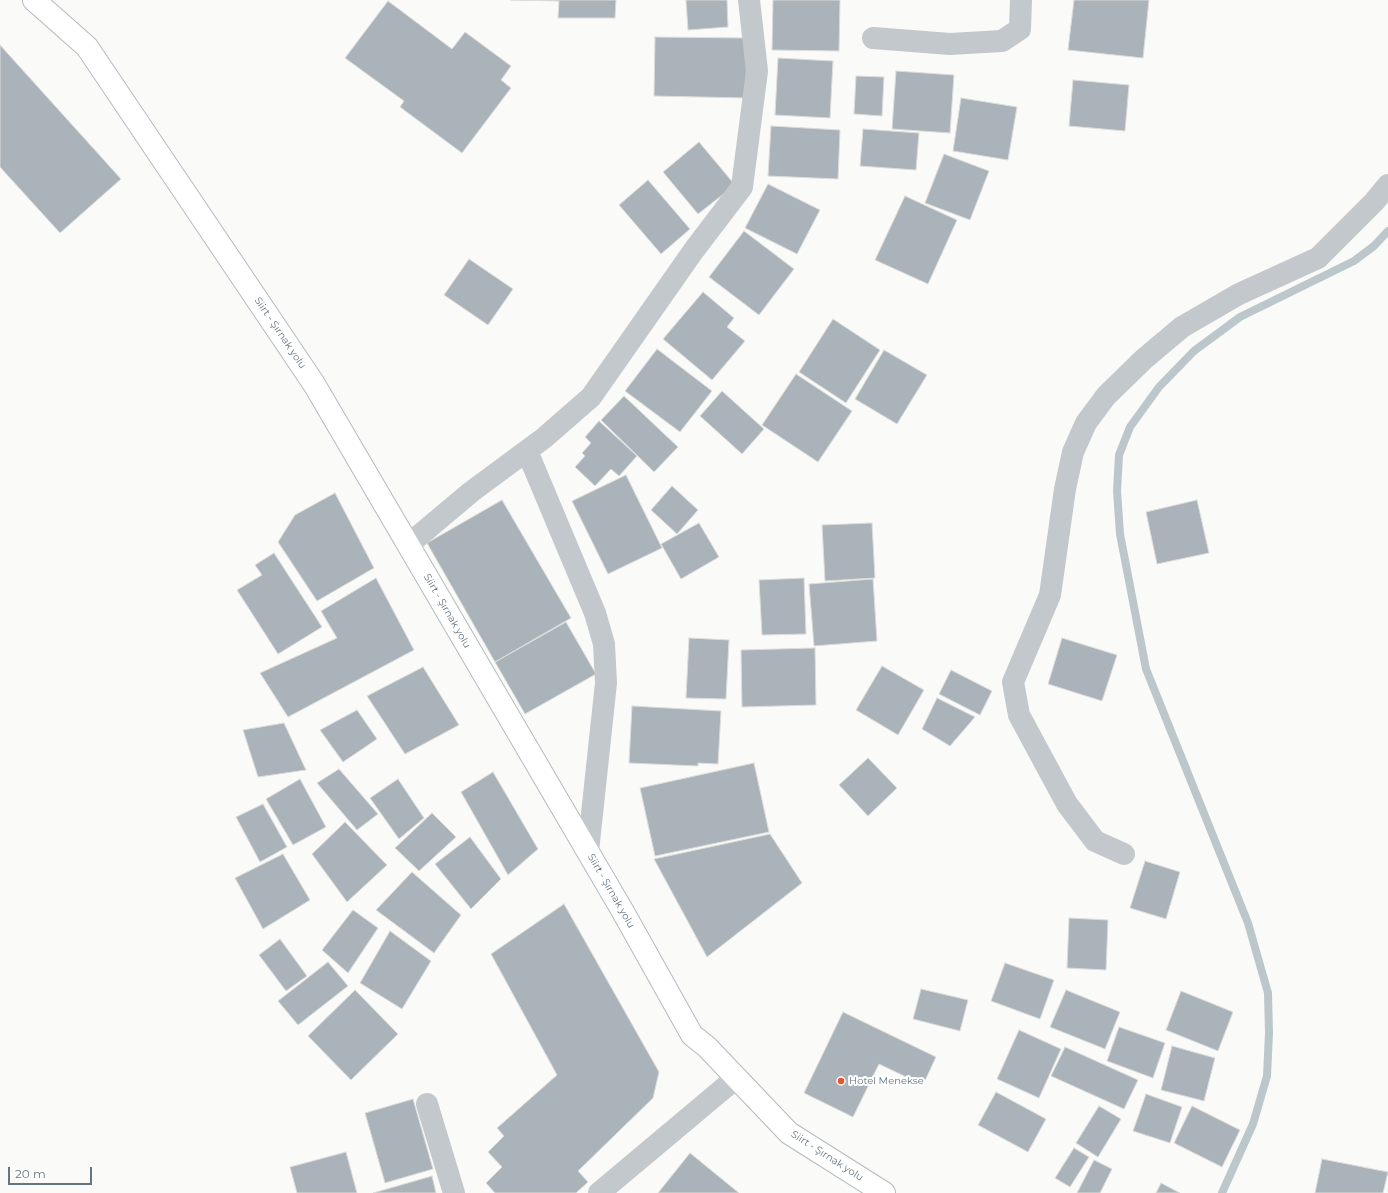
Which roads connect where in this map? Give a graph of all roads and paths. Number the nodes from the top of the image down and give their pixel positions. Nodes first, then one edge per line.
1 (34, 0) edge
2 (749, 0) edge
3 (1021, 0) edge
4 (873, 38) dead end
5 (1388, 185) edge
6 (527, 450) junction
7 (408, 545) junction
8 (588, 851) junction
9 (1124, 854) dead end
10 (736, 1078) junction
11 (427, 1104) dead end
12 (454, 1193) edge
13 (599, 1193) edge
14 (884, 1193) edge

1 - 7 street, Siirt - Şırnak yolu
2 - 6 street
3 - 4 street
5 - 9 street
6 - 7 street
6 - 8 street
7 - 8 street, Siirt - Şırnak yolu
8 - 10 street, Siirt - Şırnak yolu
10 - 13 street
10 - 14 street, Siirt - Şırnak yolu
11 - 12 street

